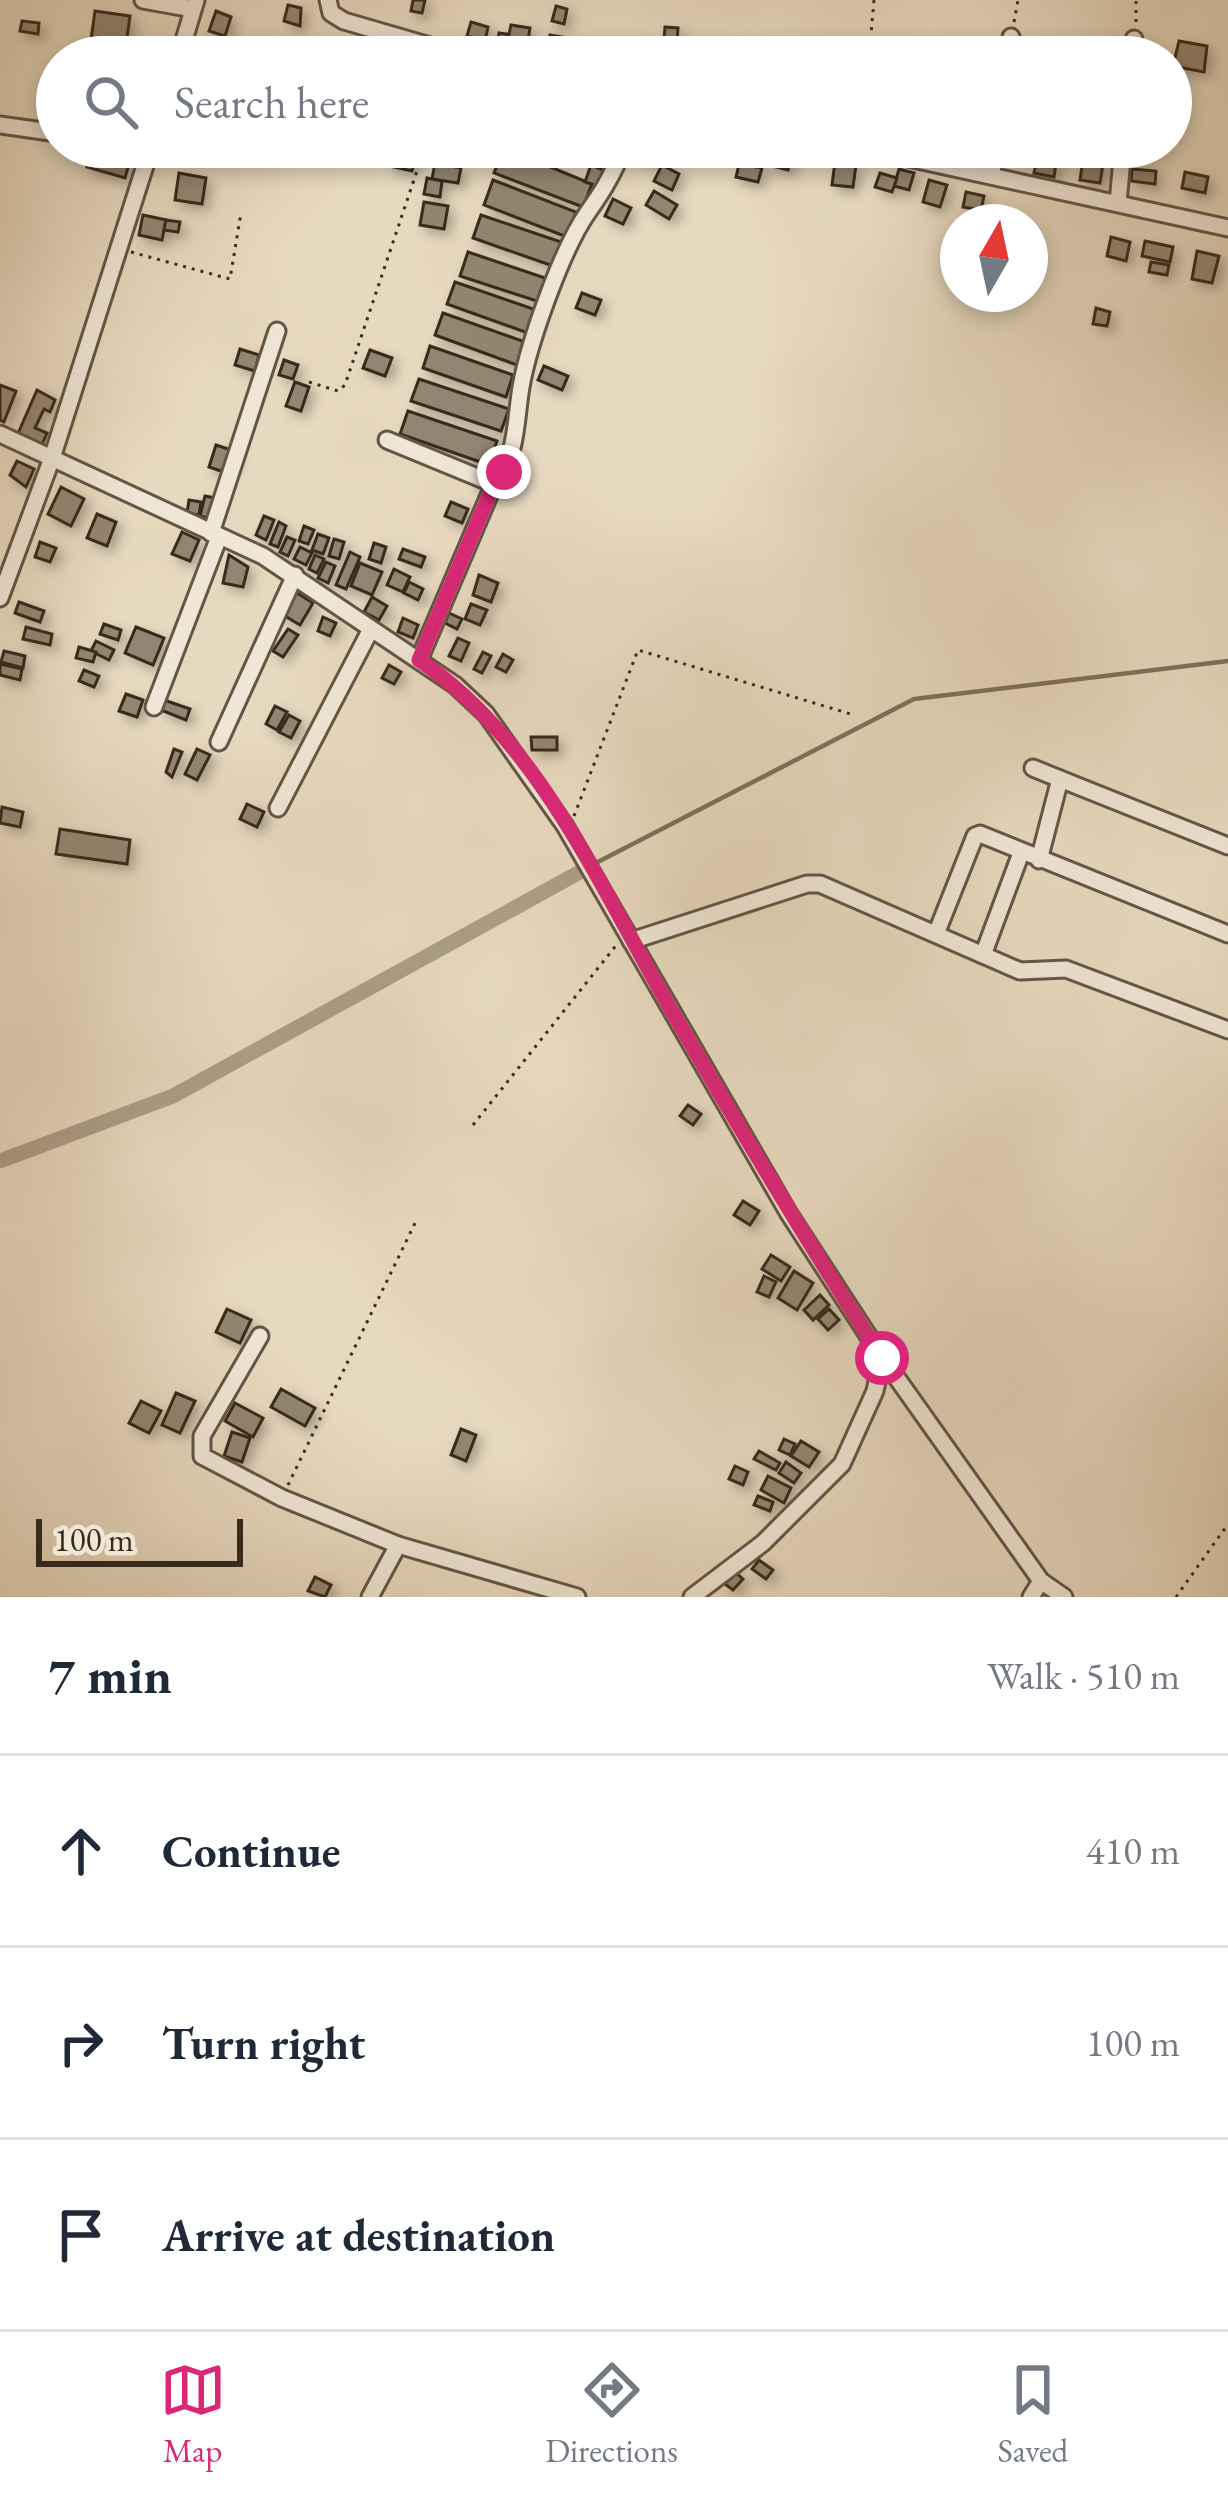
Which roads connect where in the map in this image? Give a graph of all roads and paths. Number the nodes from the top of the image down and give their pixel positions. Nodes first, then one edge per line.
1 (142, 0) edge
2 (328, 0) edge
3 (874, 0) edge
4 (1018, 0) edge
5 (1136, 0) edge
6 (194, 5) edge
7 (184, 36) edge
8 (395, 36) edge
9 (871, 36) edge
10 (1011, 36) edge
11 (1134, 36) edge
12 (0, 125) edge
13 (36, 130) edge
14 (141, 168) edge
15 (418, 168) edge
16 (615, 168) edge
17 (962, 168) edge
18 (993, 168) edge
19 (1121, 168) edge
20 (992, 174) junction
21 (1118, 202) junction
22 (241, 213) dead end
23 (1228, 228) edge
24 (118, 249) junction
25 (278, 331) dead end
26 (309, 382) dead end
27 (0, 434) edge
28 (387, 440) dead end
29 (52, 458) junction
30 (494, 484) junction
31 (215, 534) junction
32 (295, 575) junction
33 (0, 598) edge
34 (370, 629) junction
35 (419, 660) junction
36 (154, 706) dead end
37 (854, 715) dead end
38 (219, 742) dead end
39 (1034, 768) dead end
40 (1060, 779) junction
41 (278, 808) dead end
42 (565, 826) junction
43 (1228, 846) edge
44 (1021, 853) junction
45 (1039, 860) junction
46 (936, 934) junction
47 (1228, 934) edge
48 (629, 936) junction
49 (983, 955) junction
50 (1228, 1030) edge
51 (473, 1125) dead end
52 (416, 1221) dead end
53 (260, 1336) dead end
54 (882, 1358) junction
55 (282, 1498) junction
56 (1228, 1524) edge
57 (398, 1544) junction
58 (1041, 1581) junction
59 (370, 1597) edge
60 (577, 1597) edge
61 (692, 1597) edge
62 (1031, 1597) edge
63 (1064, 1597) edge
64 (1176, 1597) edge

1 - 6 street
2 - 8 street
3 - 9 path
4 - 10 path
5 - 11 path
6 - 7 street
12 - 13 street
14 - 24 street
15 - 26 path
16 - 30 street
17 - 20 street
18 - 20 street
19 - 21 street
20 - 21 street
21 - 23 street
22 - 24 path
24 - 29 street
25 - 31 street
27 - 29 street
28 - 30 street
29 - 31 street
29 - 33 street
30 - 35 street
31 - 32 street
31 - 36 street
32 - 34 street
32 - 38 street
34 - 35 street
34 - 41 street
35 - 42 street
37 - 42 path
39 - 40 street
40 - 43 street
40 - 45 street
42 - 48 street
44 - 45 street
44 - 46 street
44 - 49 street
45 - 47 street
46 - 48 street
46 - 49 street
48 - 51 path
48 - 54 street
49 - 50 street
52 - 55 path
53 - 55 street
54 - 58 street
54 - 61 street
55 - 57 street
56 - 64 path
57 - 59 street
57 - 60 street
58 - 62 street
58 - 63 street

